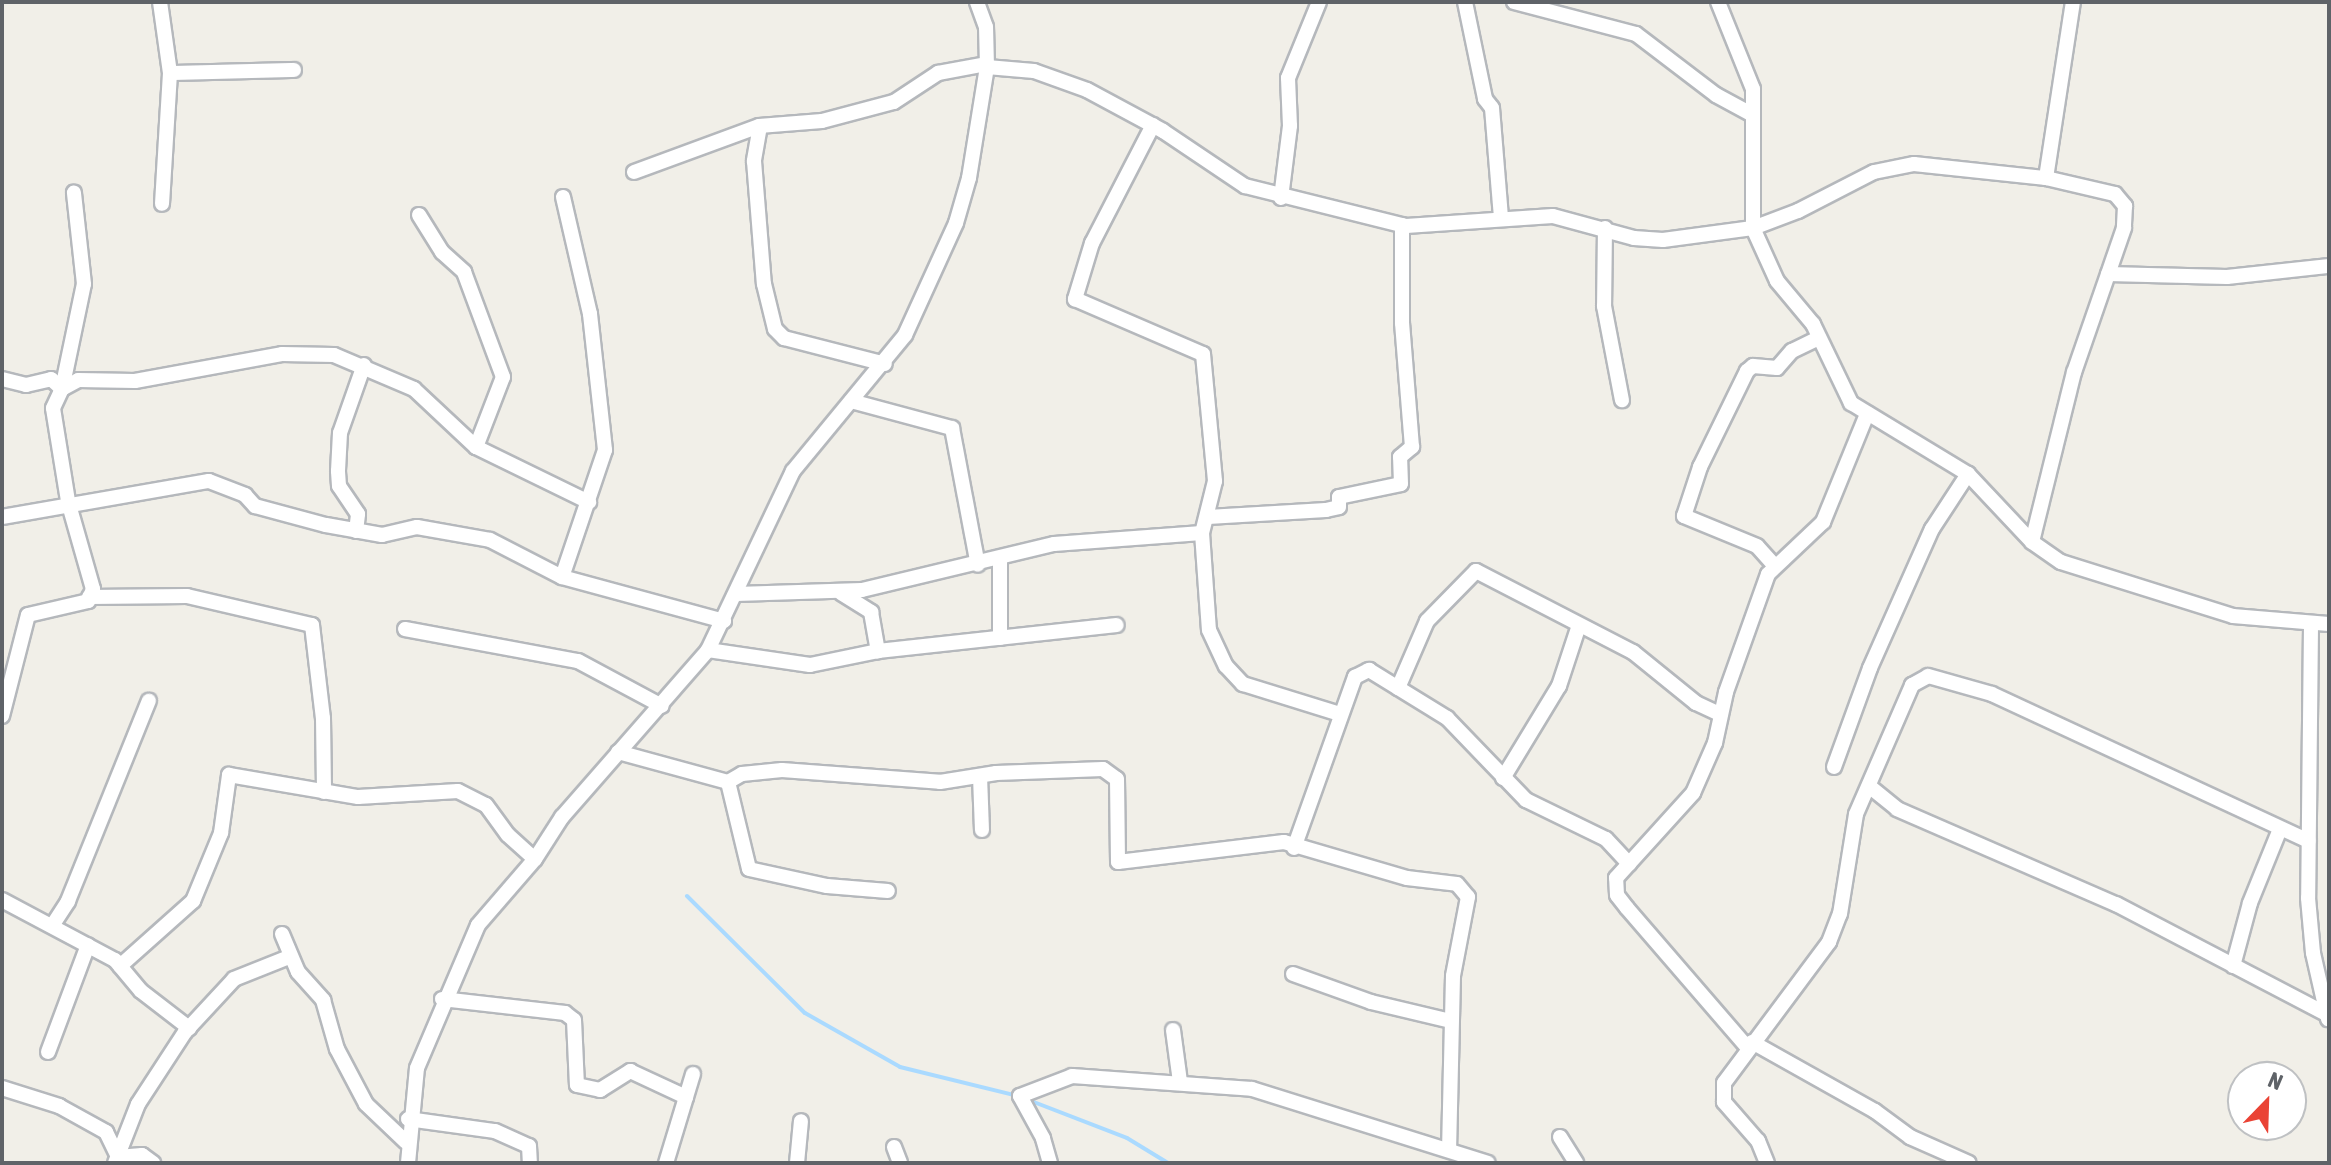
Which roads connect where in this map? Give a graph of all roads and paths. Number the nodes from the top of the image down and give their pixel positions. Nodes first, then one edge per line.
1 (160, 2) edge
2 (977, 2) edge
3 (1319, 2) edge
4 (1465, 2) edge
5 (1514, 2) edge
6 (1718, 2) edge
7 (2073, 2) edge
8 (987, 65) junction
9 (294, 70) dead end
10 (170, 73) junction
11 (1753, 115) junction
12 (1153, 125) junction
13 (760, 126) junction
14 (634, 172) dead end
15 (2046, 178) junction
16 (74, 193) dead end
17 (563, 197) dead end
18 (1281, 198) junction
19 (162, 204) dead end
20 (419, 215) dead end
21 (1501, 217) junction
22 (1402, 225) junction
23 (1605, 228) junction
24 (1753, 228) junction
25 (2329, 266) edge
26 (2108, 274) junction
27 (1819, 338) junction
28 (885, 364) junction
29 (364, 365) junction
30 (2, 379) edge
31 (62, 389) junction
32 (1622, 400) dead end
33 (851, 401) junction
34 (1867, 414) junction
35 (476, 447) junction
36 (1968, 474) junction
37 (68, 501) junction
38 (589, 502) junction
39 (2, 517) edge
40 (1208, 517) junction
41 (356, 531) junction
42 (1202, 533) junction
43 (2032, 542) junction
44 (1000, 560) junction
45 (978, 565) junction
46 (1774, 565) junction
47 (562, 577) junction
48 (841, 593) junction
49 (736, 594) junction
50 (89, 597) junction
51 (724, 621) junction
52 (2329, 624) edge
53 (1117, 625) dead end
54 (1579, 625) junction
55 (2311, 626) junction
56 (405, 629) dead end
57 (1000, 638) junction
58 (708, 650) junction
59 (878, 651) junction
60 (1398, 688) junction
61 (149, 701) dead end
62 (662, 706) junction
63 (1340, 714) junction
64 (1720, 714) junction
65 (2, 716) edge
66 (618, 752) junction
67 (1834, 767) dead end
68 (980, 776) junction
69 (1503, 778) junction
70 (728, 782) junction
71 (1869, 786) junction
72 (324, 792) junction
73 (2280, 829) junction
74 (982, 830) dead end
75 (2309, 841) junction
76 (1294, 848) junction
77 (535, 859) junction
78 (1629, 864) junction
79 (888, 891) dead end
80 (2, 900) edge
81 (52, 926) junction
82 (282, 934) dead end
83 (88, 945) junction
84 (289, 957) junction
85 (120, 966) junction
86 (2233, 966) junction
87 (1293, 974) dead end
88 (442, 999) junction
89 (2328, 1014) edge
90 (1451, 1021) junction
91 (189, 1028) junction
92 (1173, 1030) dead end
93 (1750, 1044) junction
94 (48, 1052) dead end
95 (693, 1074) dead end
96 (1180, 1082) junction
97 (2, 1088) edge
98 (686, 1097) junction
99 (408, 1119) junction
100 (801, 1121) dead end
101 (1560, 1137) dead end
102 (406, 1142) junction
103 (894, 1147) dead end
104 (1449, 1149) junction
105 (117, 1160) edge
106 (153, 1163) edge
107 (408, 1163) edge
108 (530, 1163) edge
109 (666, 1163) edge
110 (797, 1163) edge
111 (900, 1163) edge
112 (1050, 1163) edge
113 (1488, 1163) edge
114 (1576, 1163) edge
115 (1767, 1163) edge
116 (1969, 1163) edge

1 - 10 street
2 - 8 street
3 - 18 street
4 - 21 street
5 - 11 street
6 - 11 street
7 - 15 street
8 - 12 street
8 - 13 street
8 - 28 street
9 - 10 street
10 - 19 street
11 - 24 street
12 - 18 street
12 - 40 street
13 - 14 street
13 - 28 street
15 - 24 street
15 - 26 street
16 - 31 street
17 - 38 street
18 - 22 street
20 - 35 street
21 - 22 street
21 - 23 street
22 - 40 street
23 - 24 street
23 - 32 street
24 - 27 street
25 - 26 street
26 - 43 street
27 - 34 street
27 - 46 street
28 - 33 street
29 - 31 street
29 - 35 street
29 - 41 street
30 - 31 street
31 - 37 street
33 - 45 street
33 - 49 street
34 - 36 street
34 - 46 street
35 - 38 street
36 - 43 street
36 - 67 street
37 - 39 street
37 - 41 street
37 - 50 street
38 - 47 street
40 - 42 street
41 - 47 street
42 - 44 street
42 - 63 street
43 - 55 street
44 - 45 street
44 - 57 street
45 - 48 street
46 - 64 street
47 - 51 street
48 - 49 street
48 - 59 street
49 - 51 street
50 - 65 street
50 - 72 street
51 - 58 street
52 - 55 street
53 - 57 street
54 - 60 street
54 - 64 street
54 - 69 street
55 - 75 street
56 - 62 street
57 - 59 street
58 - 59 street
58 - 62 street
60 - 63 street
60 - 69 street
61 - 81 street
62 - 66 street
63 - 76 street
64 - 78 street
66 - 70 street
66 - 77 street
68 - 70 street
68 - 74 street
68 - 76 street
69 - 78 street
70 - 79 street
71 - 73 street
71 - 86 street
71 - 93 street
72 - 77 street
72 - 85 street
73 - 75 street
73 - 86 street
75 - 89 street
76 - 90 street
77 - 88 street
78 - 93 street
80 - 81 street
81 - 83 street
82 - 84 street
83 - 85 street
83 - 94 street
84 - 91 street
84 - 102 street
85 - 91 street
86 - 89 street
87 - 90 street
88 - 98 street
88 - 99 street
90 - 104 street
91 - 105 street
92 - 96 street
93 - 115 street
93 - 116 street
95 - 98 street
96 - 104 street
96 - 112 street
97 - 105 street
98 - 109 street
99 - 102 street
99 - 108 street
100 - 110 street
101 - 114 street
102 - 107 street
103 - 111 street
104 - 113 street
105 - 106 street

